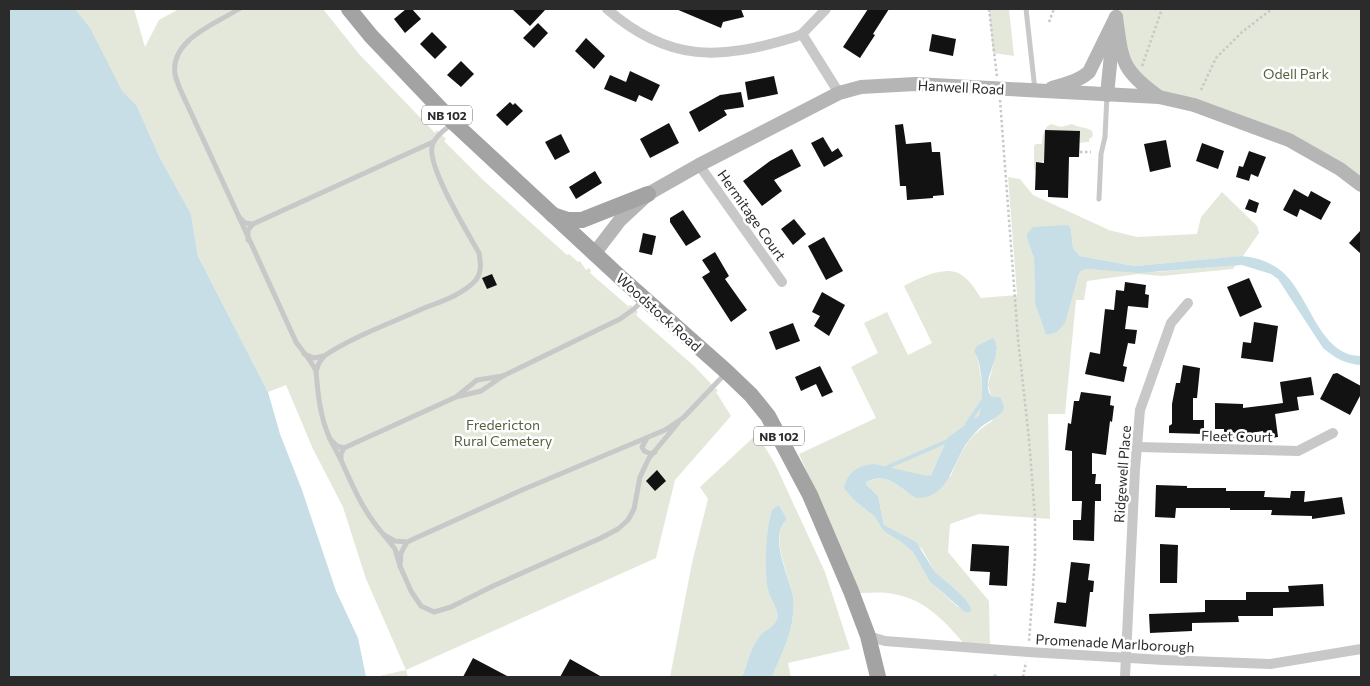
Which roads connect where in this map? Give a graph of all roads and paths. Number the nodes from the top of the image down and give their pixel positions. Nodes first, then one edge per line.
1 (238, 9) edge
2 (348, 9) edge
3 (607, 9) edge
4 (826, 9) edge
5 (989, 9) edge
6 (1026, 9) edge
7 (1054, 9) edge
8 (1162, 9) edge
9 (1272, 9) edge
10 (1117, 13) edge
11 (1048, 22) dead end
12 (802, 34) junction
13 (1140, 70) dead end
14 (996, 73) dead end
15 (1038, 90) junction
16 (1201, 90) dead end
17 (839, 93) junction
18 (1107, 95) junction
19 (1159, 97) junction
20 (1000, 102) dead end
21 (454, 122) junction
22 (433, 142) junction
23 (422, 147) junction
24 (1080, 152) dead end
25 (1091, 152) dead end
26 (432, 154) junction
27 (699, 165) junction
28 (1361, 184) edge
29 (648, 194) junction
30 (1099, 199) dead end
31 (552, 214) junction
32 (239, 217) junction
33 (252, 224) junction
34 (248, 240) junction
35 (594, 254) junction
36 (782, 282) dead end
37 (645, 299) junction
38 (1188, 303) dead end
39 (304, 354) junction
40 (324, 356) junction
41 (316, 371) junction
42 (727, 372) junction
43 (503, 376) junction
44 (456, 397) junction
45 (683, 418) junction
46 (1333, 433) dead end
47 (647, 438) junction
48 (330, 439) junction
49 (1137, 447) junction
50 (344, 448) junction
51 (655, 452) junction
52 (340, 460) junction
53 (384, 535) junction
54 (407, 542) junction
55 (400, 566) junction
56 (868, 636) junction
57 (1361, 649) edge
58 (1028, 652) junction
59 (1125, 657) junction
60 (878, 677) edge
61 (1023, 677) edge
62 (1125, 677) edge

1 - 32 lane
2 - 21 main road, Woodstock Road / NB 102
3 - 12 street
4 - 12 street
5 - 14 path
6 - 15 lane
7 - 11 path
8 - 13 path
9 - 16 path
10 - 15 main road
10 - 18 main road
10 - 19 main road
12 - 17 street
15 - 17 main road, Hanwell Road
15 - 18 main road, Hanwell Road
17 - 27 main road, Hanwell Road
18 - 19 main road, Hanwell Road
18 - 30 lane
19 - 28 main road, Hanwell Road
20 - 58 path
21 - 22 lane
21 - 31 main road, Woodstock Road / NB 102
22 - 23 lane
22 - 26 lane
23 - 26 lane
23 - 33 lane
24 - 25 path
26 - 40 lane
27 - 29 main road, Hanwell Road
27 - 36 street, Hermitage Court
29 - 31 main road
29 - 35 main road, Hanwell Road
31 - 35 main road, Woodstock Road / NB 102
32 - 33 lane
32 - 34 lane
33 - 34 lane
34 - 39 lane
35 - 37 main road, Woodstock Road / NB 102
37 - 42 main road, Woodstock Road / NB 102
37 - 43 lane
38 - 49 street, Ridgewell Place
39 - 40 lane
39 - 41 lane
40 - 41 lane
41 - 48 lane
42 - 45 lane
42 - 56 main road, Woodstock Road / NB 102
43 - 44 lane
43 - 44 lane
44 - 50 lane
45 - 47 lane
45 - 51 lane
46 - 49 street, Fleet Court
47 - 51 lane
47 - 54 lane
48 - 50 lane
48 - 52 lane
49 - 59 street, Ridgewell Place
50 - 52 lane
51 - 55 lane
52 - 53 lane
53 - 54 lane
53 - 55 lane
54 - 55 lane
56 - 58 street, Promenade Marlborough
56 - 60 main road, Woodstock Road / NB 102
57 - 59 street, Promenade Marlborough
58 - 59 street, Promenade Marlborough
58 - 61 path
59 - 62 street, Ridgewell Place

